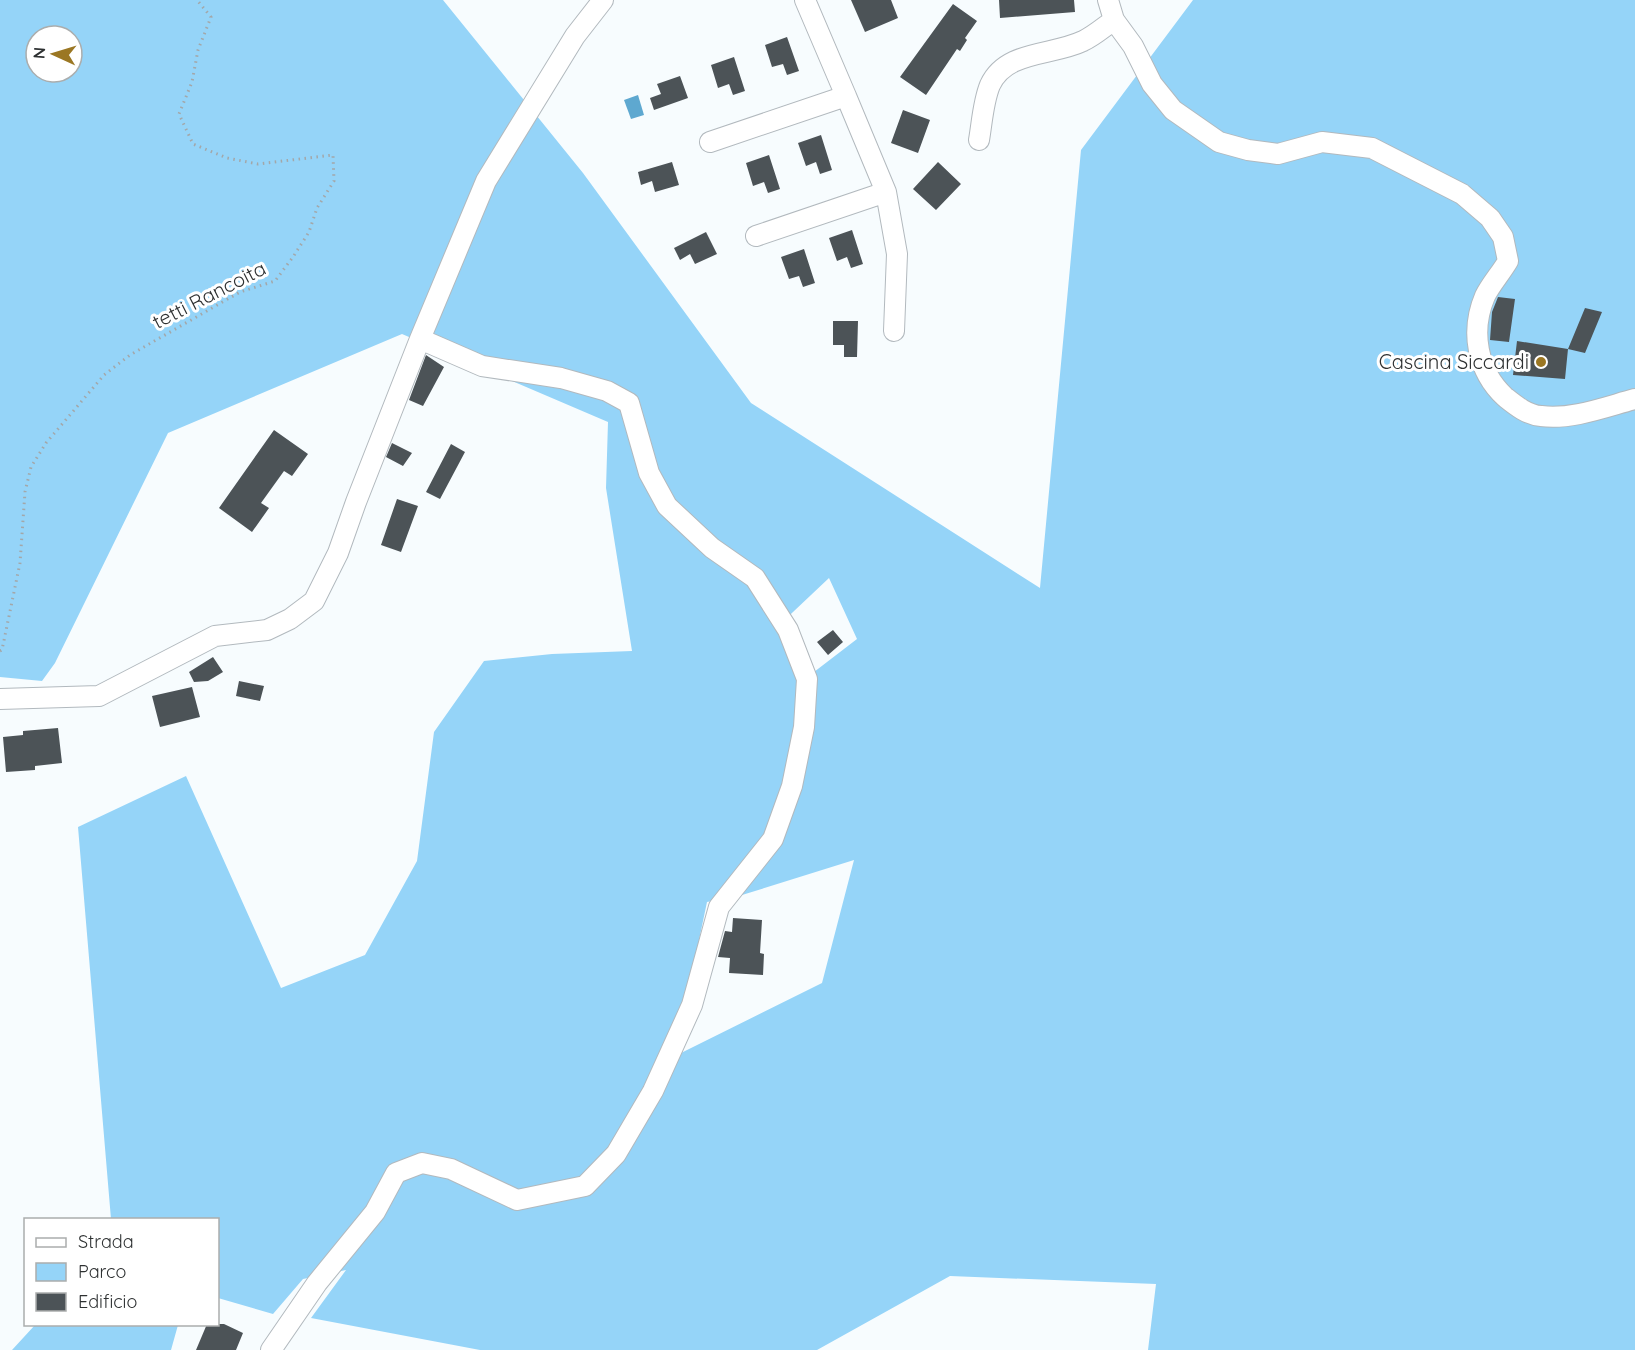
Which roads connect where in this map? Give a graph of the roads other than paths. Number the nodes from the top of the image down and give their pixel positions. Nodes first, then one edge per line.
1 (603, 0) edge
2 (805, 0) edge
3 (1108, 0) edge
4 (1114, 20) junction
5 (846, 96) junction
6 (979, 140) dead end
7 (710, 142) dead end
8 (886, 192) junction
9 (756, 236) dead end
10 (894, 331) dead end
11 (420, 339) junction
12 (1635, 399) edge
13 (0, 699) edge
14 (271, 1350) edge

1 - 11 street
2 - 5 street
3 - 4 street
4 - 6 street
4 - 12 street
5 - 7 street
5 - 8 street
8 - 9 street
8 - 10 street
11 - 13 street
11 - 14 street

